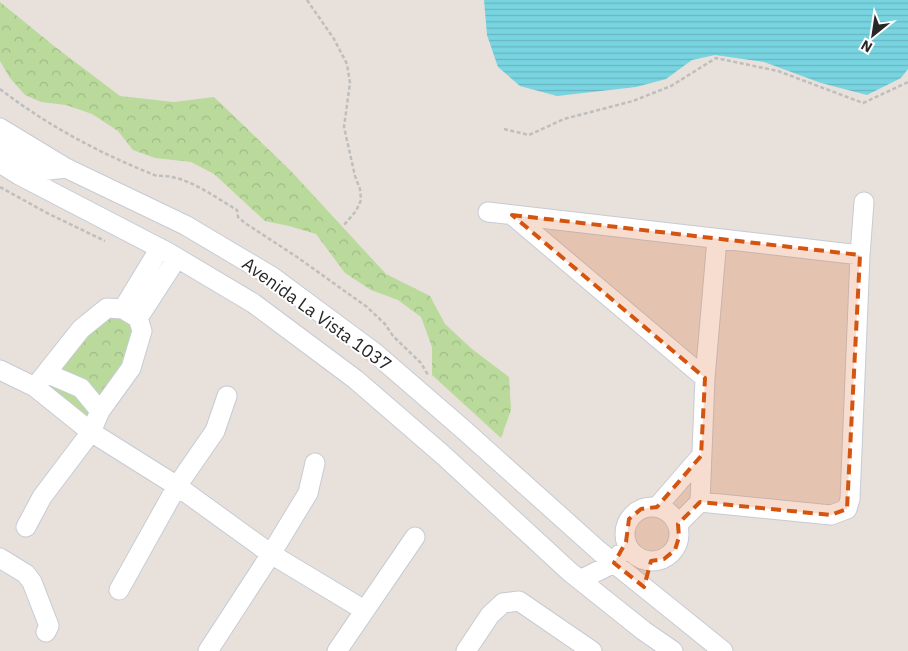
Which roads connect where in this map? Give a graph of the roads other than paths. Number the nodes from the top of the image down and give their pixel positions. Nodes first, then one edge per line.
1 (0, 128) edge
2 (0, 147) edge
3 (0, 164) edge
4 (66, 168) junction
5 (864, 202) dead end
6 (488, 212) dead end
7 (512, 215) junction
8 (717, 239) junction
9 (160, 248) junction
10 (860, 255) junction
11 (177, 258) junction
12 (130, 313) junction
13 (0, 370) edge
14 (705, 378) junction
15 (40, 380) junction
16 (227, 396) dead end
17 (100, 411) junction
18 (91, 432) junction
19 (701, 456) junction
20 (315, 463) dead end
21 (177, 486) junction
22 (529, 490) junction
23 (700, 502) junction
24 (657, 507) junction
25 (508, 514) junction
26 (678, 524) junction
27 (26, 527) dead end
28 (415, 537) dead end
29 (626, 542) junction
30 (271, 554) junction
31 (0, 558) edge
32 (651, 561) junction
33 (614, 563) junction
34 (575, 576) junction
35 (644, 587) junction
36 (119, 590) dead end
37 (364, 610) junction
38 (46, 632) dead end
39 (208, 651) edge
40 (337, 651) edge
41 (466, 651) edge
42 (592, 651) edge
43 (673, 651) edge
44 (723, 651) edge

1 - 4 street, Avenida La Vista 1037
2 - 4 street
3 - 9 street, Avenida La Vista 1037
4 - 22 street, Avenida La Vista 1037
5 - 10 street
6 - 7 street
7 - 8 street
7 - 14 street
8 - 10 street
8 - 14 street
9 - 11 street, Avenida La Vista 1037
9 - 12 street
10 - 23 street
11 - 12 street
11 - 25 street, Avenida La Vista 1037
12 - 15 street
12 - 17 street
13 - 15 street
14 - 19 street
15 - 17 street
15 - 18 street
16 - 21 street
17 - 18 street
18 - 21 street
18 - 27 street
19 - 23 street
19 - 24 street
20 - 30 street
21 - 30 street
21 - 36 street
22 - 25 street
22 - 33 street, Avenida La Vista 1037
23 - 26 street
24 - 26 street
24 - 29 street
25 - 34 street, Avenida La Vista 1037
26 - 32 street
28 - 37 street
29 - 32 street
29 - 33 street
30 - 37 street
30 - 39 street
31 - 38 street
32 - 35 street
33 - 34 street
33 - 35 street, Avenida La Vista 1037
34 - 43 street, Avenida La Vista 1037
35 - 44 street, Avenida La Vista 1037
37 - 40 street
41 - 42 street

